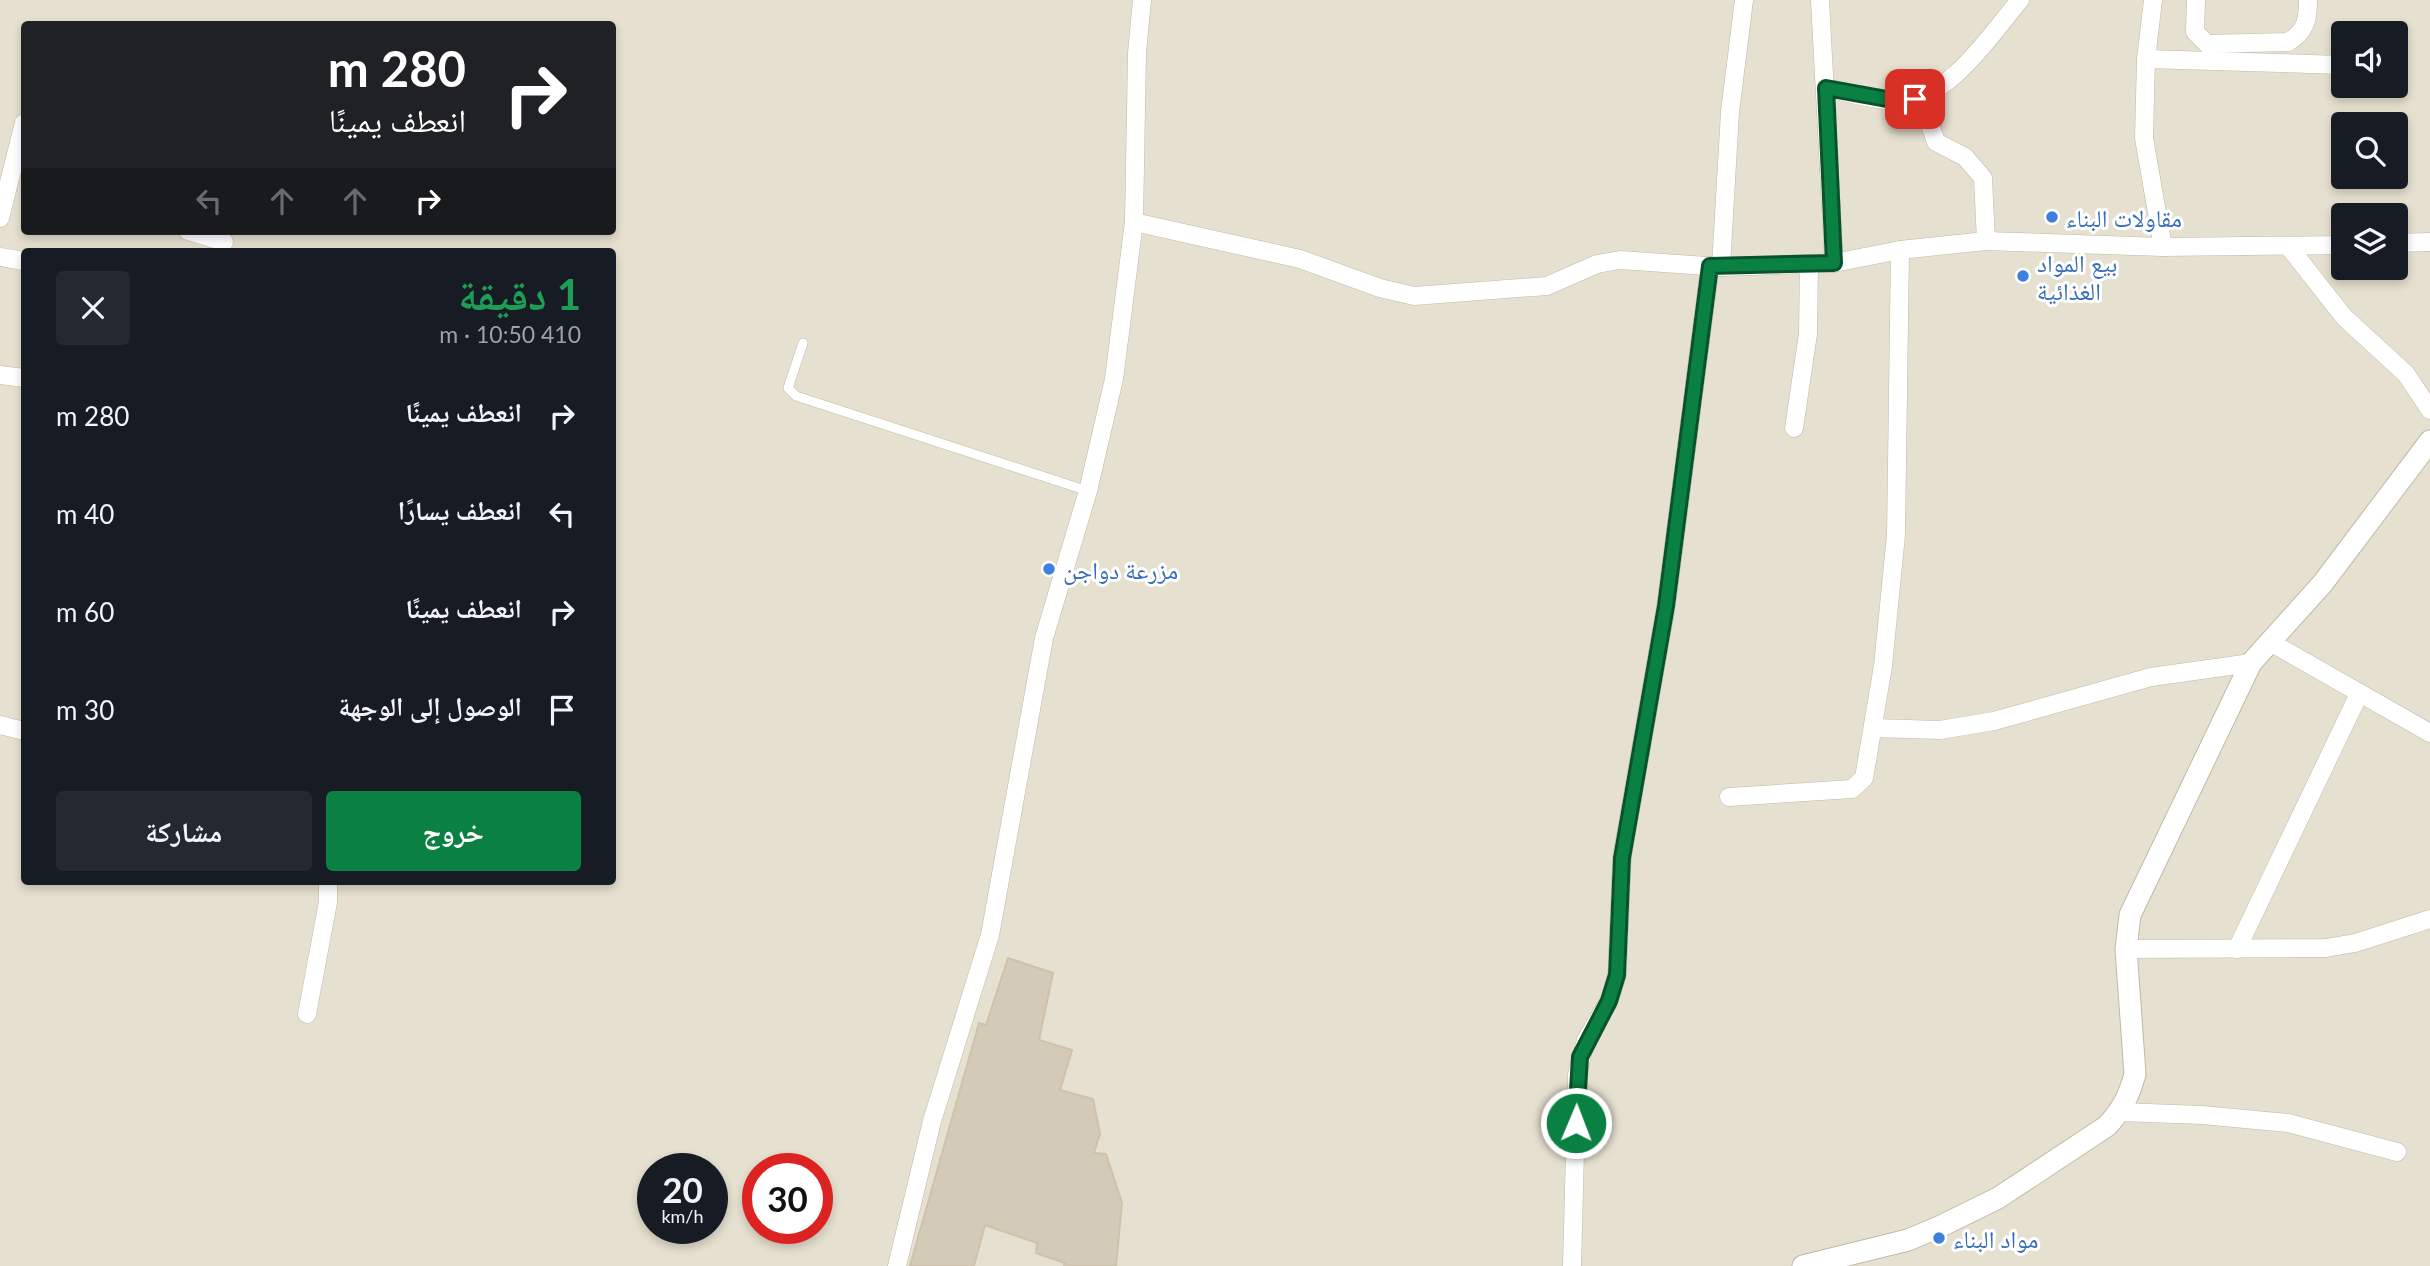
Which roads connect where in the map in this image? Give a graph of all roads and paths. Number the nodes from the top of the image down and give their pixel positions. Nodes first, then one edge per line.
1 (1142, 0) edge
2 (1744, 0) edge
3 (1820, 0) edge
4 (2020, 0) edge
5 (2153, 0) edge
6 (2196, 0) edge
7 (2308, 0) edge
8 (2146, 60) junction
9 (2331, 65) edge
10 (1826, 88) junction
11 (1930, 93) junction
12 (21, 135) edge
13 (0, 218) edge
14 (1134, 222) junction
15 (201, 235) edge
16 (1986, 241) junction
17 (224, 242) edge
18 (2430, 242) edge
19 (2408, 243) edge
20 (2331, 245) edge
21 (2163, 247) junction
22 (2289, 247) junction
23 (1900, 250) junction
24 (0, 257) edge
25 (21, 260) edge
26 (1834, 263) junction
27 (1809, 264) junction
28 (1715, 266) junction
29 (803, 343) dead end
30 (0, 375) edge
31 (21, 377) edge
32 (2430, 410) edge
33 (1794, 428) dead end
34 (2430, 441) edge
35 (1088, 491) junction
36 (2270, 642) junction
37 (2251, 663) junction
38 (2359, 694) junction
39 (0, 725) edge
40 (1873, 728) junction
41 (21, 730) edge
42 (2430, 733) edge
43 (1729, 797) dead end
44 (328, 885) edge
45 (2430, 919) edge
46 (2126, 949) junction
47 (2237, 949) junction
48 (307, 1014) dead end
49 (2120, 1112) junction
50 (2397, 1152) dead end
51 (897, 1266) edge
52 (1572, 1266) edge
53 (1802, 1266) edge

1 - 14 street
2 - 28 street
3 - 10 street
4 - 11 street
5 - 8 street
6 - 7 street
8 - 9 street
8 - 21 street
10 - 11 street
10 - 26 street
11 - 16 street
12 - 13 street
14 - 28 street
14 - 35 street
15 - 17 street
16 - 21 street
16 - 23 street
18 - 19 street
20 - 22 street
21 - 22 street
22 - 32 street
23 - 26 street
23 - 40 street
24 - 25 street
26 - 27 street
27 - 28 street
27 - 33 street
28 - 52 street
29 - 35 lane
30 - 31 street
34 - 36 street
35 - 51 street
36 - 37 street
36 - 38 street
37 - 40 street
37 - 46 street
38 - 42 street
38 - 47 street
39 - 41 street
40 - 43 street
44 - 48 street
45 - 47 street
46 - 47 street
46 - 49 street
49 - 50 street
49 - 53 street

